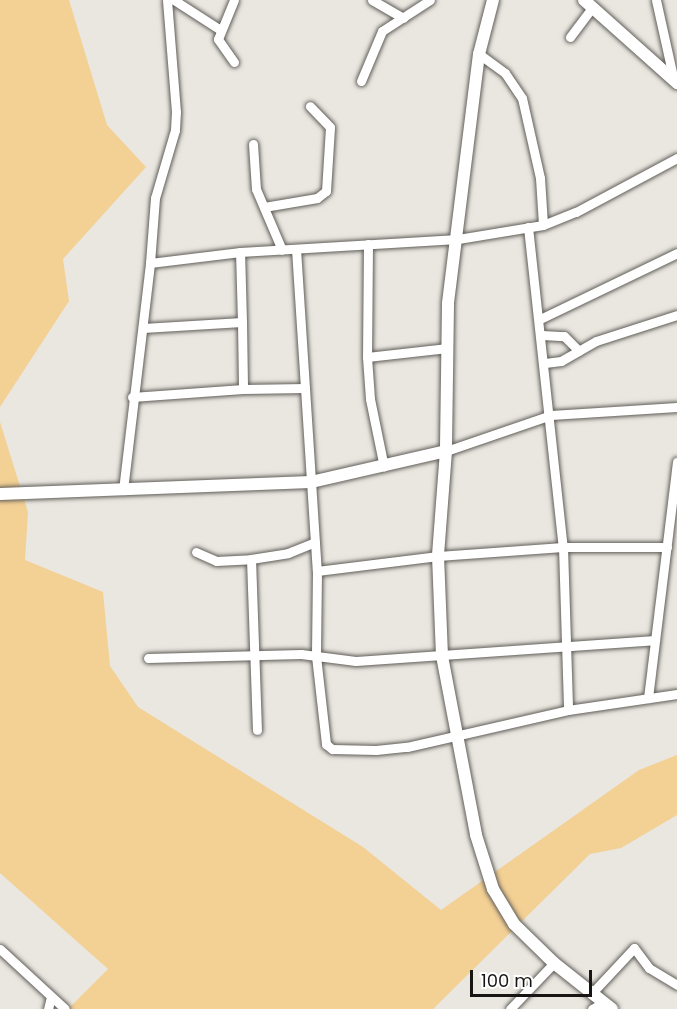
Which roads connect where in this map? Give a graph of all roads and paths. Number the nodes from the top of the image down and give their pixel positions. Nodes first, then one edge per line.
1 (167, 0) edge
2 (174, 0) edge
3 (234, 0) edge
4 (372, 0) edge
5 (430, 0) edge
6 (493, 0) edge
7 (656, 0) edge
8 (588, 4) edge
9 (403, 18) junction
10 (219, 28) junction
11 (570, 37) dead end
12 (479, 54) junction
13 (234, 62) dead end
14 (361, 81) dead end
15 (676, 82) edge
16 (310, 106) dead end
17 (253, 144) dead end
18 (677, 158) edge
19 (264, 207) junction
20 (543, 225) junction
21 (528, 227) junction
22 (458, 239) junction
23 (368, 244) junction
24 (296, 249) junction
25 (282, 250) junction
26 (240, 252) junction
27 (677, 253) edge
28 (150, 263) junction
29 (677, 315) edge
30 (540, 319) junction
31 (242, 322) junction
32 (143, 328) junction
33 (542, 336) junction
34 (447, 348) junction
35 (579, 351) junction
36 (367, 357) junction
37 (545, 363) junction
38 (305, 388) junction
39 (243, 389) junction
40 (132, 397) junction
41 (677, 407) edge
42 (551, 415) junction
43 (446, 451) junction
44 (677, 462) edge
45 (384, 467) junction
46 (311, 482) junction
47 (123, 490) junction
48 (0, 494) edge
49 (315, 542) junction
50 (563, 547) junction
51 (668, 547) junction
52 (196, 552) dead end
53 (438, 556) junction
54 (251, 559) junction
55 (677, 562) edge
56 (666, 564) junction
57 (317, 571) junction
58 (655, 640) junction
59 (566, 644) junction
60 (255, 655) junction
61 (316, 656) junction
62 (442, 656) junction
63 (148, 658) dead end
64 (677, 694) edge
65 (648, 698) junction
66 (568, 710) junction
67 (257, 730) dead end
68 (456, 736) junction
69 (0, 949) edge
70 (554, 963) junction
71 (677, 985) edge
72 (591, 994) junction
73 (51, 997) junction
74 (608, 1006) edge
75 (48, 1009) edge
76 (65, 1009) edge
77 (510, 1009) edge
78 (592, 1009) edge

1 - 28 street
2 - 10 street
3 - 10 street
4 - 9 street
5 - 9 street
6 - 12 street
7 - 15 street
8 - 11 street
8 - 15 street
9 - 14 street
10 - 13 street
12 - 20 street
12 - 22 street
16 - 19 street
17 - 19 street
18 - 20 street
19 - 25 street
20 - 21 street
21 - 22 street
21 - 30 street
22 - 23 street
22 - 34 street
23 - 24 street
23 - 36 street
24 - 25 street
24 - 38 street
25 - 26 street
26 - 28 street
26 - 31 street
27 - 30 street
28 - 32 street
29 - 35 street
30 - 33 street
31 - 32 street
31 - 39 street
32 - 40 street
33 - 35 street
33 - 37 street
34 - 36 street
34 - 43 street
35 - 37 street
36 - 45 street
37 - 42 street
38 - 39 street
38 - 46 street
39 - 40 street
40 - 47 street
41 - 42 street
42 - 43 street
42 - 50 street
43 - 45 street
43 - 53 street
44 - 51 street
45 - 46 street
46 - 47 street
46 - 49 street
47 - 48 street
49 - 54 street
49 - 57 street
50 - 51 street
50 - 53 street
50 - 59 street
51 - 56 street
52 - 54 street
53 - 57 street
53 - 62 street
54 - 60 street
55 - 56 street
56 - 58 street
57 - 61 street
58 - 59 street
58 - 65 street
59 - 62 street
59 - 66 street
60 - 61 street
60 - 63 street
60 - 67 street
61 - 62 street
61 - 68 street
62 - 68 street
64 - 65 street
65 - 66 street
66 - 68 street
68 - 70 street
69 - 73 street
70 - 72 street
70 - 77 street
71 - 72 street
72 - 74 street
73 - 75 street
73 - 76 street
74 - 78 street

